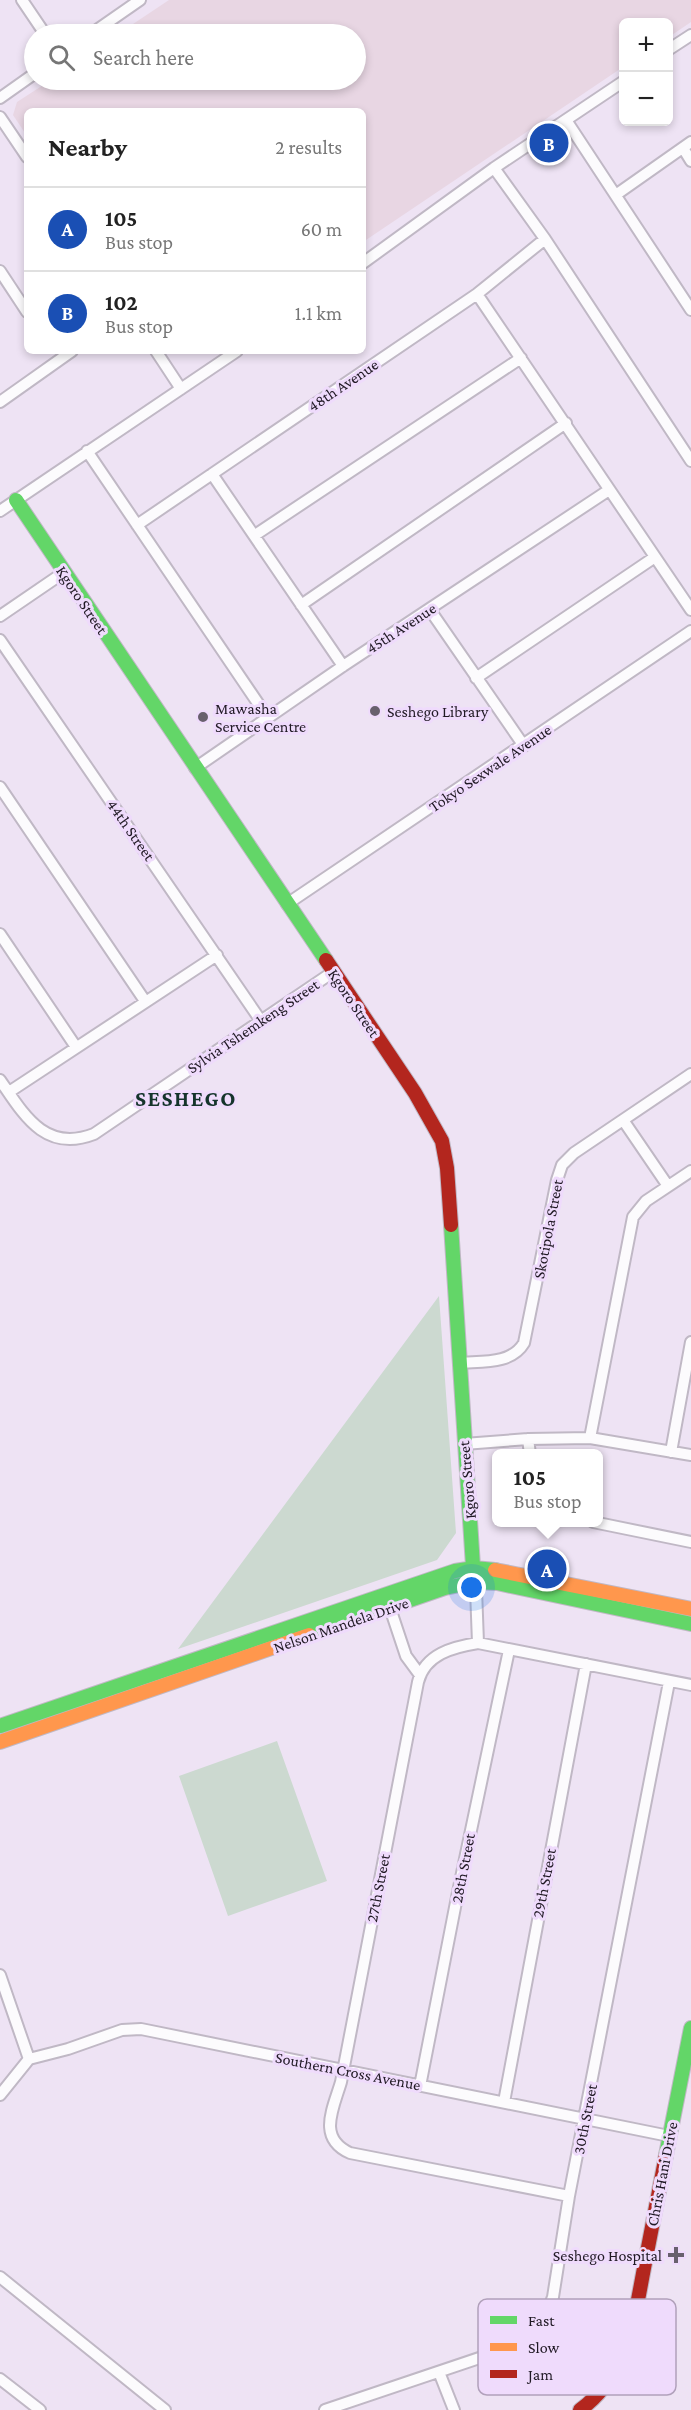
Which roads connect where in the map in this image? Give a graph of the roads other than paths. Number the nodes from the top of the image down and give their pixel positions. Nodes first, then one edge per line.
1 (21, 0) edge
2 (140, 0) edge
3 (125, 4) edge
4 (38, 24) edge
5 (102, 24) edge
6 (691, 35) edge
7 (673, 48) edge
8 (24, 81) edge
9 (619, 84) edge
10 (0, 98) edge
11 (0, 117) edge
12 (566, 120) junction
13 (687, 145) edge
14 (24, 153) edge
15 (691, 161) edge
16 (494, 168) junction
17 (616, 194) junction
18 (545, 239) junction
19 (366, 261) edge
20 (0, 271) edge
21 (477, 294) junction
22 (24, 307) edge
23 (691, 310) edge
24 (158, 354) edge
25 (233, 354) edge
26 (56, 356) edge
27 (521, 358) junction
28 (181, 389) junction
29 (0, 402) edge
30 (566, 423) junction
31 (87, 451) junction
32 (691, 461) edge
33 (212, 474) junction
34 (609, 490) junction
35 (16, 500) junction
36 (0, 511) edge
37 (137, 525) junction
38 (255, 536) junction
39 (655, 557) junction
40 (63, 573) junction
41 (301, 605) junction
42 (429, 610) junction
43 (691, 610) edge
44 (0, 616) edge
45 (691, 631) edge
46 (0, 640) edge
47 (343, 666) junction
48 (476, 678) junction
49 (268, 718) junction
50 (524, 746) junction
51 (195, 768) junction
52 (0, 787) edge
53 (287, 904) junction
54 (0, 934) edge
55 (217, 955) junction
56 (333, 972) junction
57 (145, 1001) junction
58 (261, 1021) junction
59 (76, 1047) junction
60 (691, 1074) edge
61 (0, 1080) edge
62 (9, 1092) junction
63 (623, 1120) junction
64 (691, 1171) edge
65 (668, 1186) junction
66 (691, 1342) edge
67 (459, 1363) junction
68 (590, 1438) junction
69 (528, 1439) junction
70 (464, 1444) junction
71 (529, 1449) edge
72 (671, 1452) junction
73 (691, 1455) edge
74 (603, 1524) edge
75 (691, 1542) edge
76 (474, 1575) junction
77 (390, 1608) junction
78 (691, 1609) edge
79 (691, 1624) edge
80 (478, 1643) junction
81 (509, 1650) junction
82 (586, 1664) junction
83 (420, 1675) junction
84 (669, 1682) junction
85 (691, 1685) edge
86 (0, 1726) edge
87 (0, 1742) edge
88 (0, 1975) edge
89 (691, 2028) edge
90 (29, 2059) junction
91 (343, 2071) junction
92 (420, 2086) junction
93 (0, 2095) edge
94 (504, 2102) junction
95 (585, 2119) junction
96 (669, 2136) junction
97 (569, 2196) junction
98 (0, 2277) edge
99 (552, 2299) edge
100 (638, 2299) edge
101 (478, 2359) edge
102 (439, 2372) junction
103 (0, 2379) edge
104 (596, 2395) edge
105 (40, 2410) edge
106 (165, 2410) edge
107 (325, 2410) edge
108 (454, 2410) edge
109 (580, 2410) edge

1 - 4 street
2 - 3 street
3 - 5 street
6 - 7 street
8 - 10 street
9 - 12 street
11 - 14 street
12 - 16 street
12 - 17 street
13 - 15 street
13 - 17 street
16 - 18 street
16 - 19 street
17 - 23 street
18 - 21 street, 48th Avenue
18 - 32 street
20 - 22 street
21 - 27 street
21 - 33 street, 48th Avenue
24 - 28 street
25 - 28 street
26 - 29 street
27 - 30 street
27 - 38 street
28 - 31 street
30 - 34 street
30 - 41 street
31 - 35 street
31 - 37 street
33 - 37 street, 48th Avenue
33 - 38 street
34 - 39 street
34 - 42 street, 45th Avenue
35 - 36 street
35 - 40 street, Kgoro Street
37 - 49 street
38 - 41 street
39 - 43 street
39 - 48 street
40 - 44 street
40 - 51 street, Kgoro Street
41 - 47 street
42 - 47 street, 45th Avenue
42 - 48 street
45 - 50 street, Tokyo Sexwale Avenue
46 - 55 street, 44th Street
47 - 49 street, 45th Avenue
48 - 50 street
49 - 51 street, 45th Avenue
50 - 53 street, Tokyo Sexwale Avenue
51 - 53 street, Kgoro Street
52 - 57 street
53 - 56 street, Kgoro Street
54 - 59 street
55 - 57 street
55 - 58 street, 44th Street
56 - 58 street, Sylvia Tshemkeng Street
56 - 67 street, Kgoro Street
57 - 59 street
58 - 62 street, Sylvia Tshemkeng Street
59 - 62 street
60 - 63 street, Skotipola Street
61 - 62 street, Sylvia Tshemkeng Street
63 - 65 street
63 - 67 street, Skotipola Street
64 - 65 street
65 - 68 street
66 - 72 street
67 - 70 street, Kgoro Street
68 - 69 street
68 - 72 street
69 - 70 street
69 - 71 street
70 - 76 street, Kgoro Street
72 - 73 street
74 - 75 street
76 - 77 street, Nelson Mandela Drive
76 - 78 street, Nelson Mandela Drive
76 - 79 street, Nelson Mandela Drive
76 - 80 street
76 - 86 street, Nelson Mandela Drive
77 - 83 street
77 - 87 street, Nelson Mandela Drive
80 - 81 street
80 - 83 street
81 - 82 street
81 - 92 street, 28th Street
82 - 84 street
82 - 94 street, 29th Street
83 - 91 street, 27th Street
84 - 85 street
84 - 95 street, 30th Street
88 - 90 street
89 - 96 street, Chris Hani Drive
90 - 91 street, Southern Cross Avenue
90 - 93 street
91 - 92 street, Southern Cross Avenue
91 - 97 street, 27th Street
92 - 94 street, Southern Cross Avenue
94 - 95 street, Southern Cross Avenue
95 - 96 street, Southern Cross Avenue
95 - 97 street, 30th Street
96 - 100 street, Chris Hani Drive
97 - 99 street, 30th Street
98 - 106 street
101 - 102 street, 30th Street
102 - 107 street, 30th Street
102 - 108 street
103 - 105 street
104 - 109 street, Chris Hani Drive

